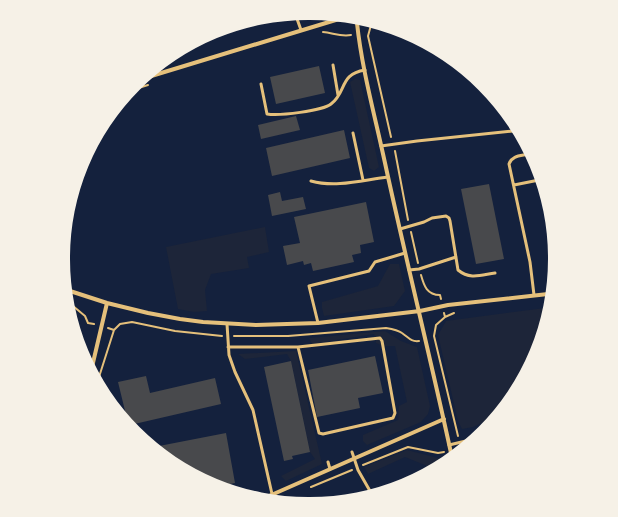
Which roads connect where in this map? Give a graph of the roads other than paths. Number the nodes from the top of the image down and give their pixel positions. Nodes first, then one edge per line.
1 (298, 21) edge
2 (331, 21) edge
3 (357, 25) edge
4 (301, 30) junction
5 (333, 65) dead end
6 (365, 70) junction
7 (158, 74) edge
8 (261, 84) dead end
9 (338, 96) junction
10 (511, 131) edge
11 (353, 133) dead end
12 (381, 146) junction
13 (524, 155) edge
14 (388, 177) junction
15 (363, 180) junction
16 (311, 181) dead end
17 (535, 181) edge
18 (514, 186) junction
19 (400, 229) junction
20 (405, 253) junction
21 (456, 258) junction
22 (409, 270) junction
23 (495, 273) dead end
24 (73, 292) edge
25 (544, 294) edge
26 (534, 295) junction
27 (107, 304) junction
28 (420, 311) junction
29 (318, 323) junction
30 (227, 324) junction
31 (228, 346) junction
32 (298, 347) junction
33 (94, 361) edge
34 (444, 419) junction
35 (460, 443) edge
36 (449, 445) junction
37 (451, 451) edge
38 (352, 452) dead end
39 (354, 458) junction
40 (328, 462) dead end
41 (330, 469) junction
42 (369, 489) edge
43 (271, 494) edge
44 (273, 494) edge

1 - 4 lane
2 - 4 street
3 - 6 street
4 - 7 street
5 - 9 lane
6 - 9 lane
6 - 12 street
8 - 9 lane
10 - 12 lane
11 - 15 lane
12 - 14 street
13 - 18 lane
14 - 15 lane
14 - 19 street
15 - 16 lane
17 - 18 lane
18 - 26 lane
19 - 20 street
19 - 21 lane
20 - 22 street
20 - 29 lane
21 - 22 lane
21 - 23 lane
22 - 28 street
24 - 27 street
25 - 26 street
26 - 28 street
27 - 30 street
27 - 33 street
28 - 29 street
28 - 34 street
29 - 30 street
30 - 31 lane
31 - 32 lane
31 - 43 lane
32 - 32 lane
34 - 36 street
34 - 39 street
35 - 36 lane
36 - 37 street
38 - 39 lane
39 - 41 street
39 - 42 lane
40 - 41 lane
41 - 44 street

